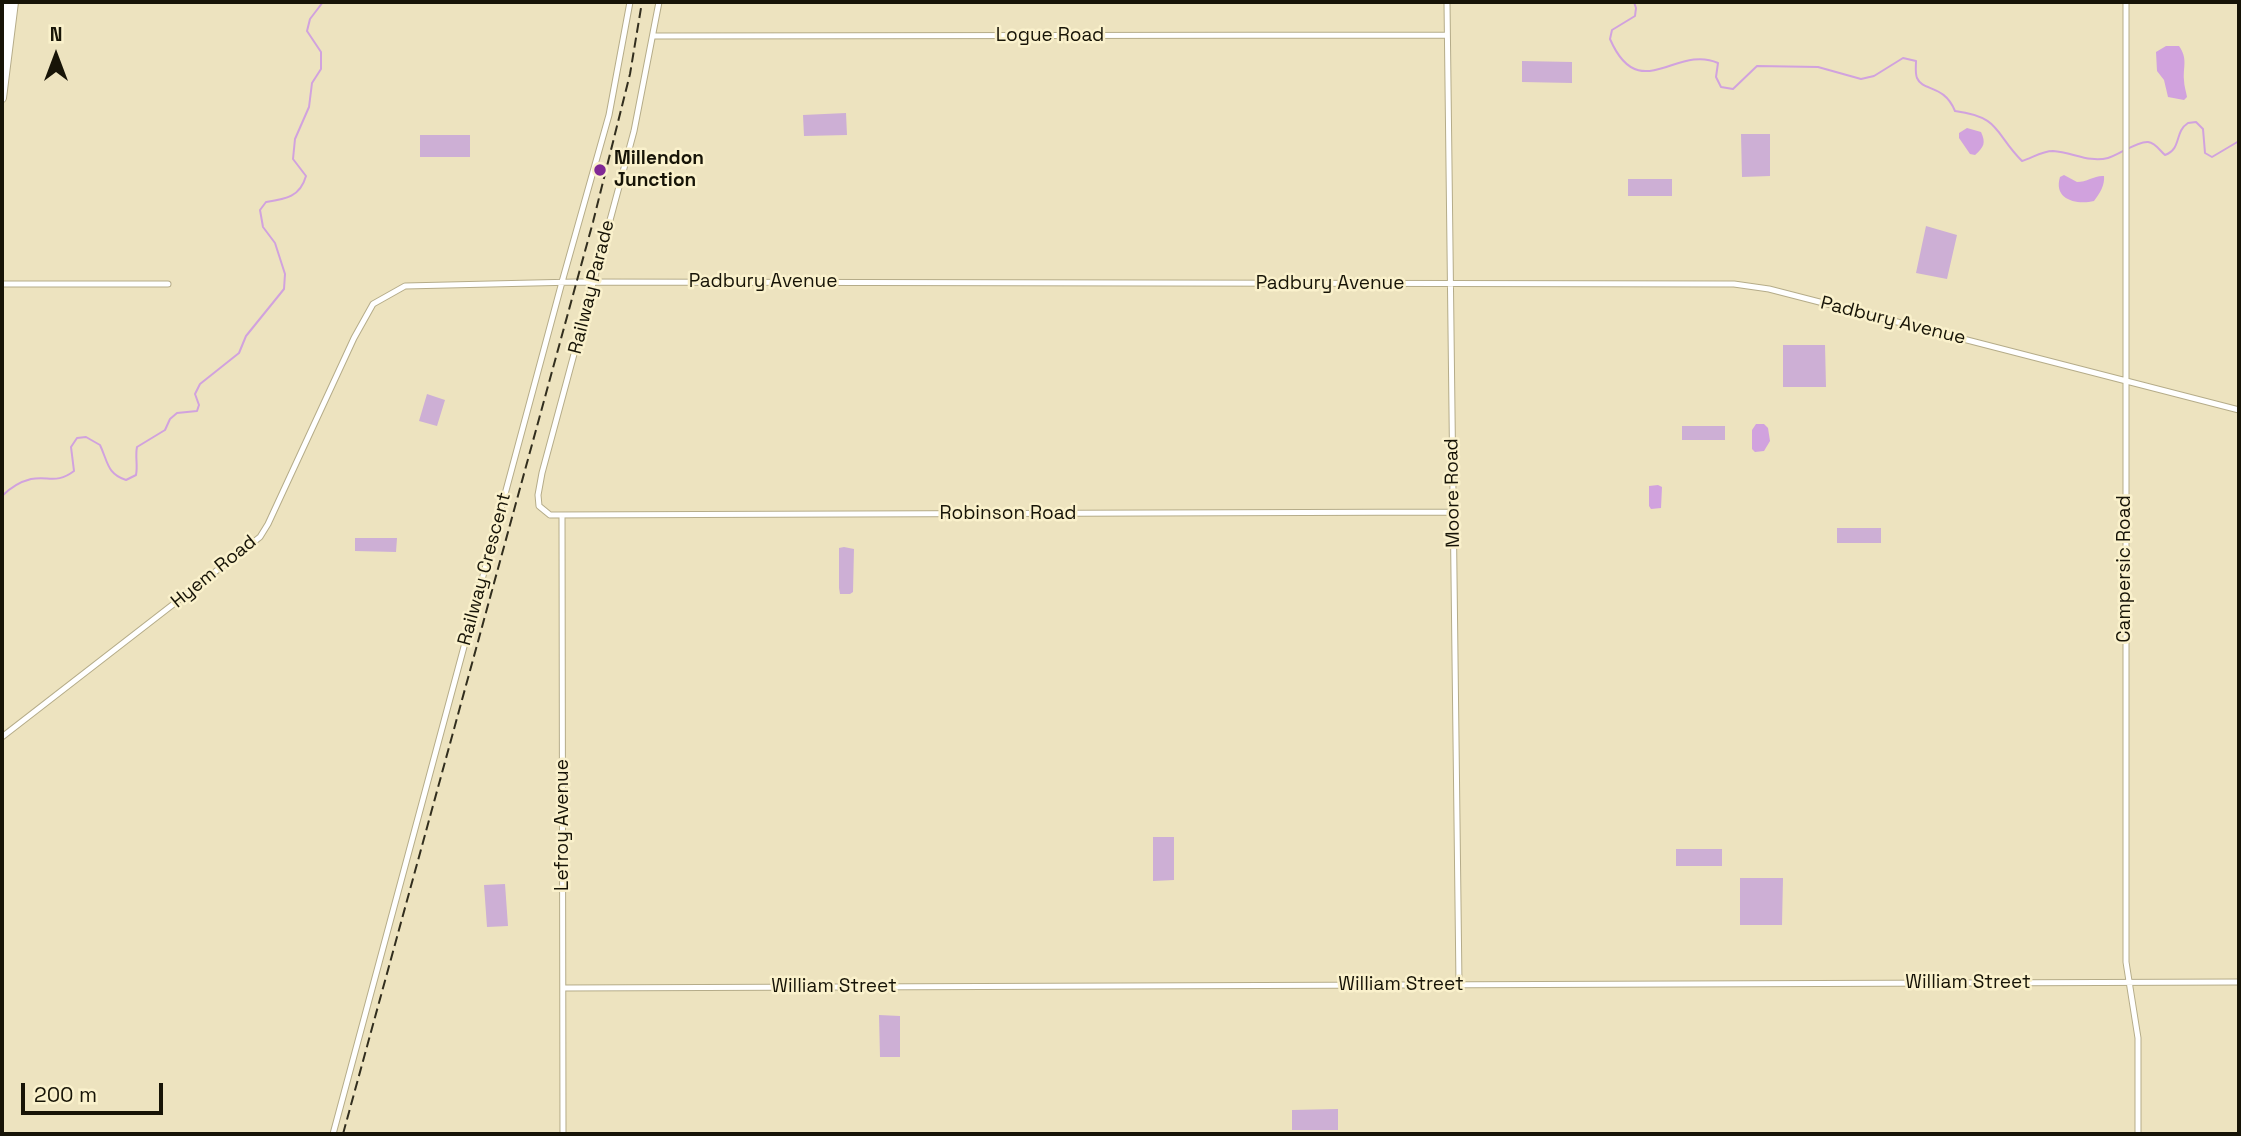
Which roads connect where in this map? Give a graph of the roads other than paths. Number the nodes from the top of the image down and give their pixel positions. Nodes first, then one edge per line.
1 (7, 2) edge
2 (14, 2) edge
3 (630, 2) edge
4 (659, 2) edge
5 (1447, 2) edge
6 (2126, 2) edge
7 (654, 36) junction
8 (1447, 36) junction
9 (2, 51) edge
10 (2, 97) edge
11 (562, 282) junction
12 (592, 282) junction
13 (2, 284) edge
14 (169, 284) dead end
15 (1451, 284) junction
16 (405, 286) joint
17 (2125, 381) junction
18 (2239, 410) edge
19 (1454, 512) junction
20 (562, 516) junction
21 (2, 737) edge
22 (2239, 982) edge
23 (2127, 983) junction
24 (1459, 985) junction
25 (563, 988) junction
26 (333, 1134) edge
27 (563, 1134) edge
28 (2138, 1134) edge

1 - 9 highway
2 - 10 highway
3 - 11 street, Railway Crescent
4 - 7 street, Railway Parade
5 - 8 street, Moore Road
6 - 17 street, Campersic Road
7 - 8 street, Logue Road
7 - 12 street, Railway Parade
8 - 15 street, Moore Road
11 - 12 street, Padbury Avenue
11 - 16 street, Padbury Avenue
11 - 26 street, Railway Crescent
12 - 15 street, Padbury Avenue
12 - 20 street, Railway Parade
13 - 14 street
15 - 17 street, Padbury Avenue
15 - 19 street, Moore Road
16 - 21 street, Hyem Road
17 - 18 street, Padbury Avenue
17 - 23 street, Campersic Road
19 - 20 street, Robinson Road
19 - 24 street, Moore Road
20 - 25 street, Lefroy Avenue
22 - 23 street, William Street
23 - 24 street, William Street
23 - 28 street, Campersic Road
24 - 25 street, William Street
25 - 27 street, Lefroy Avenue

